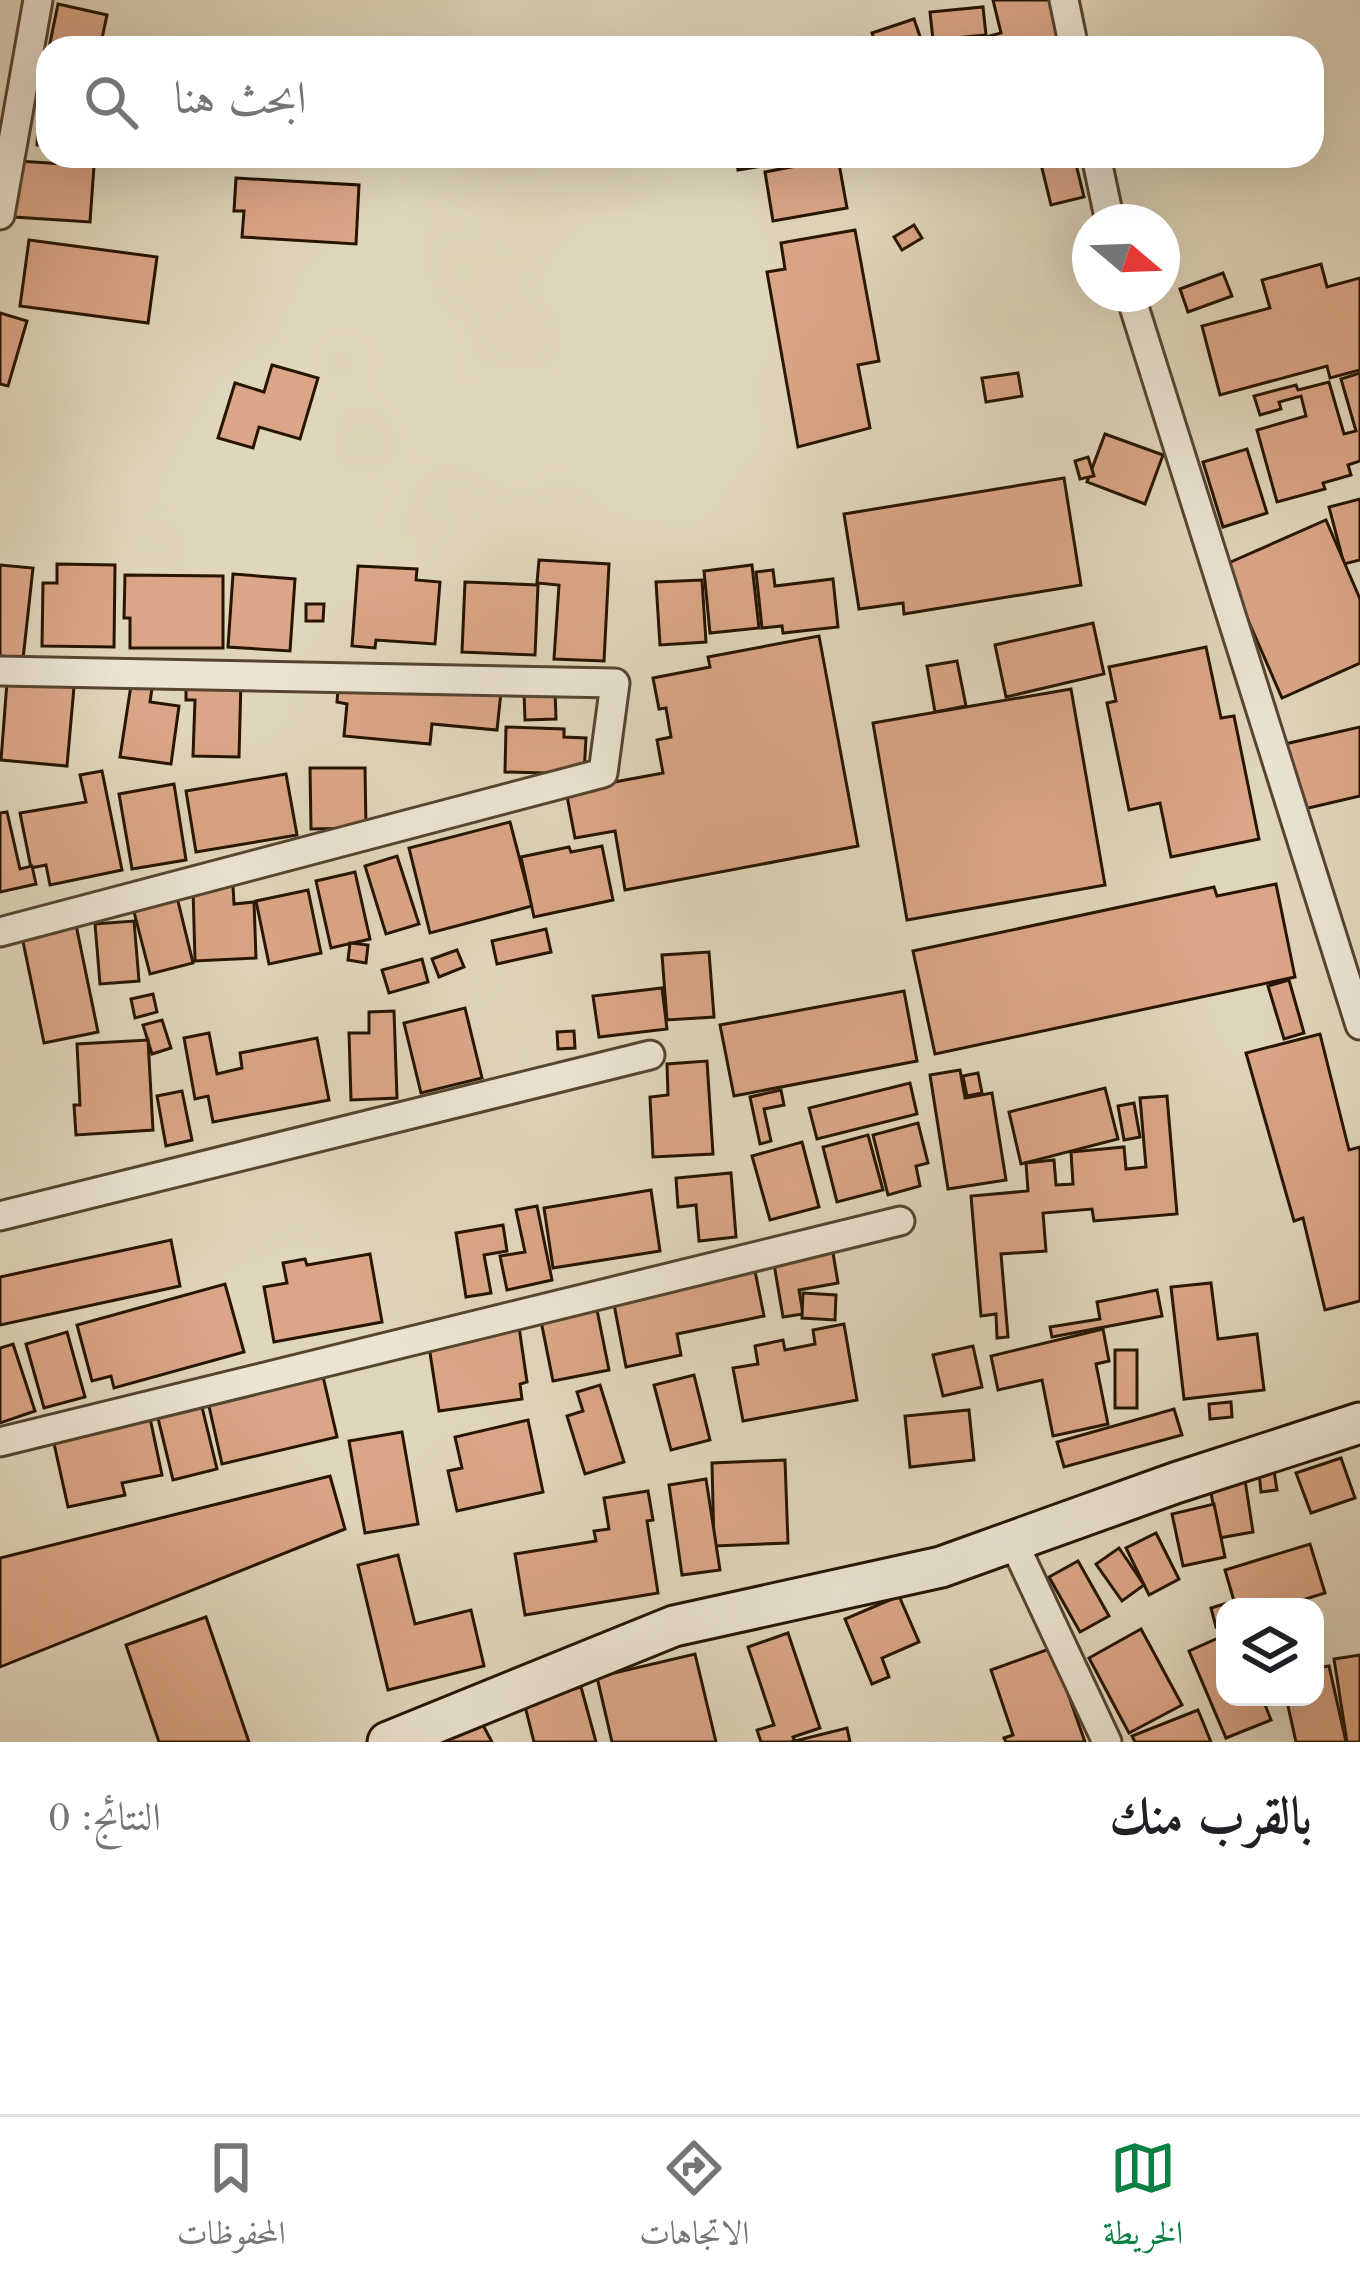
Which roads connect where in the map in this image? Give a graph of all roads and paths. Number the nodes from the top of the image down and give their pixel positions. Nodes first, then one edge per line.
1 (38, 0) edge
2 (1064, 0) edge
3 (1072, 36) edge
4 (1099, 168) edge
5 (1106, 204) edge
6 (0, 215) edge
7 (1136, 312) edge
8 (0, 670) edge
9 (0, 932) edge
10 (1360, 1025) edge
11 (650, 1055) dead end
12 (0, 1216) edge
13 (900, 1221) dead end
14 (1360, 1423) edge
15 (0, 1442) edge
16 (1012, 1539) junction
17 (388, 1742) edge
18 (1107, 1742) edge

1 - 6 street
2 - 3 street
4 - 5 street
7 - 10 street
8 - 9 street
11 - 12 street
13 - 15 street
14 - 16 main road
16 - 17 main road
16 - 18 street

